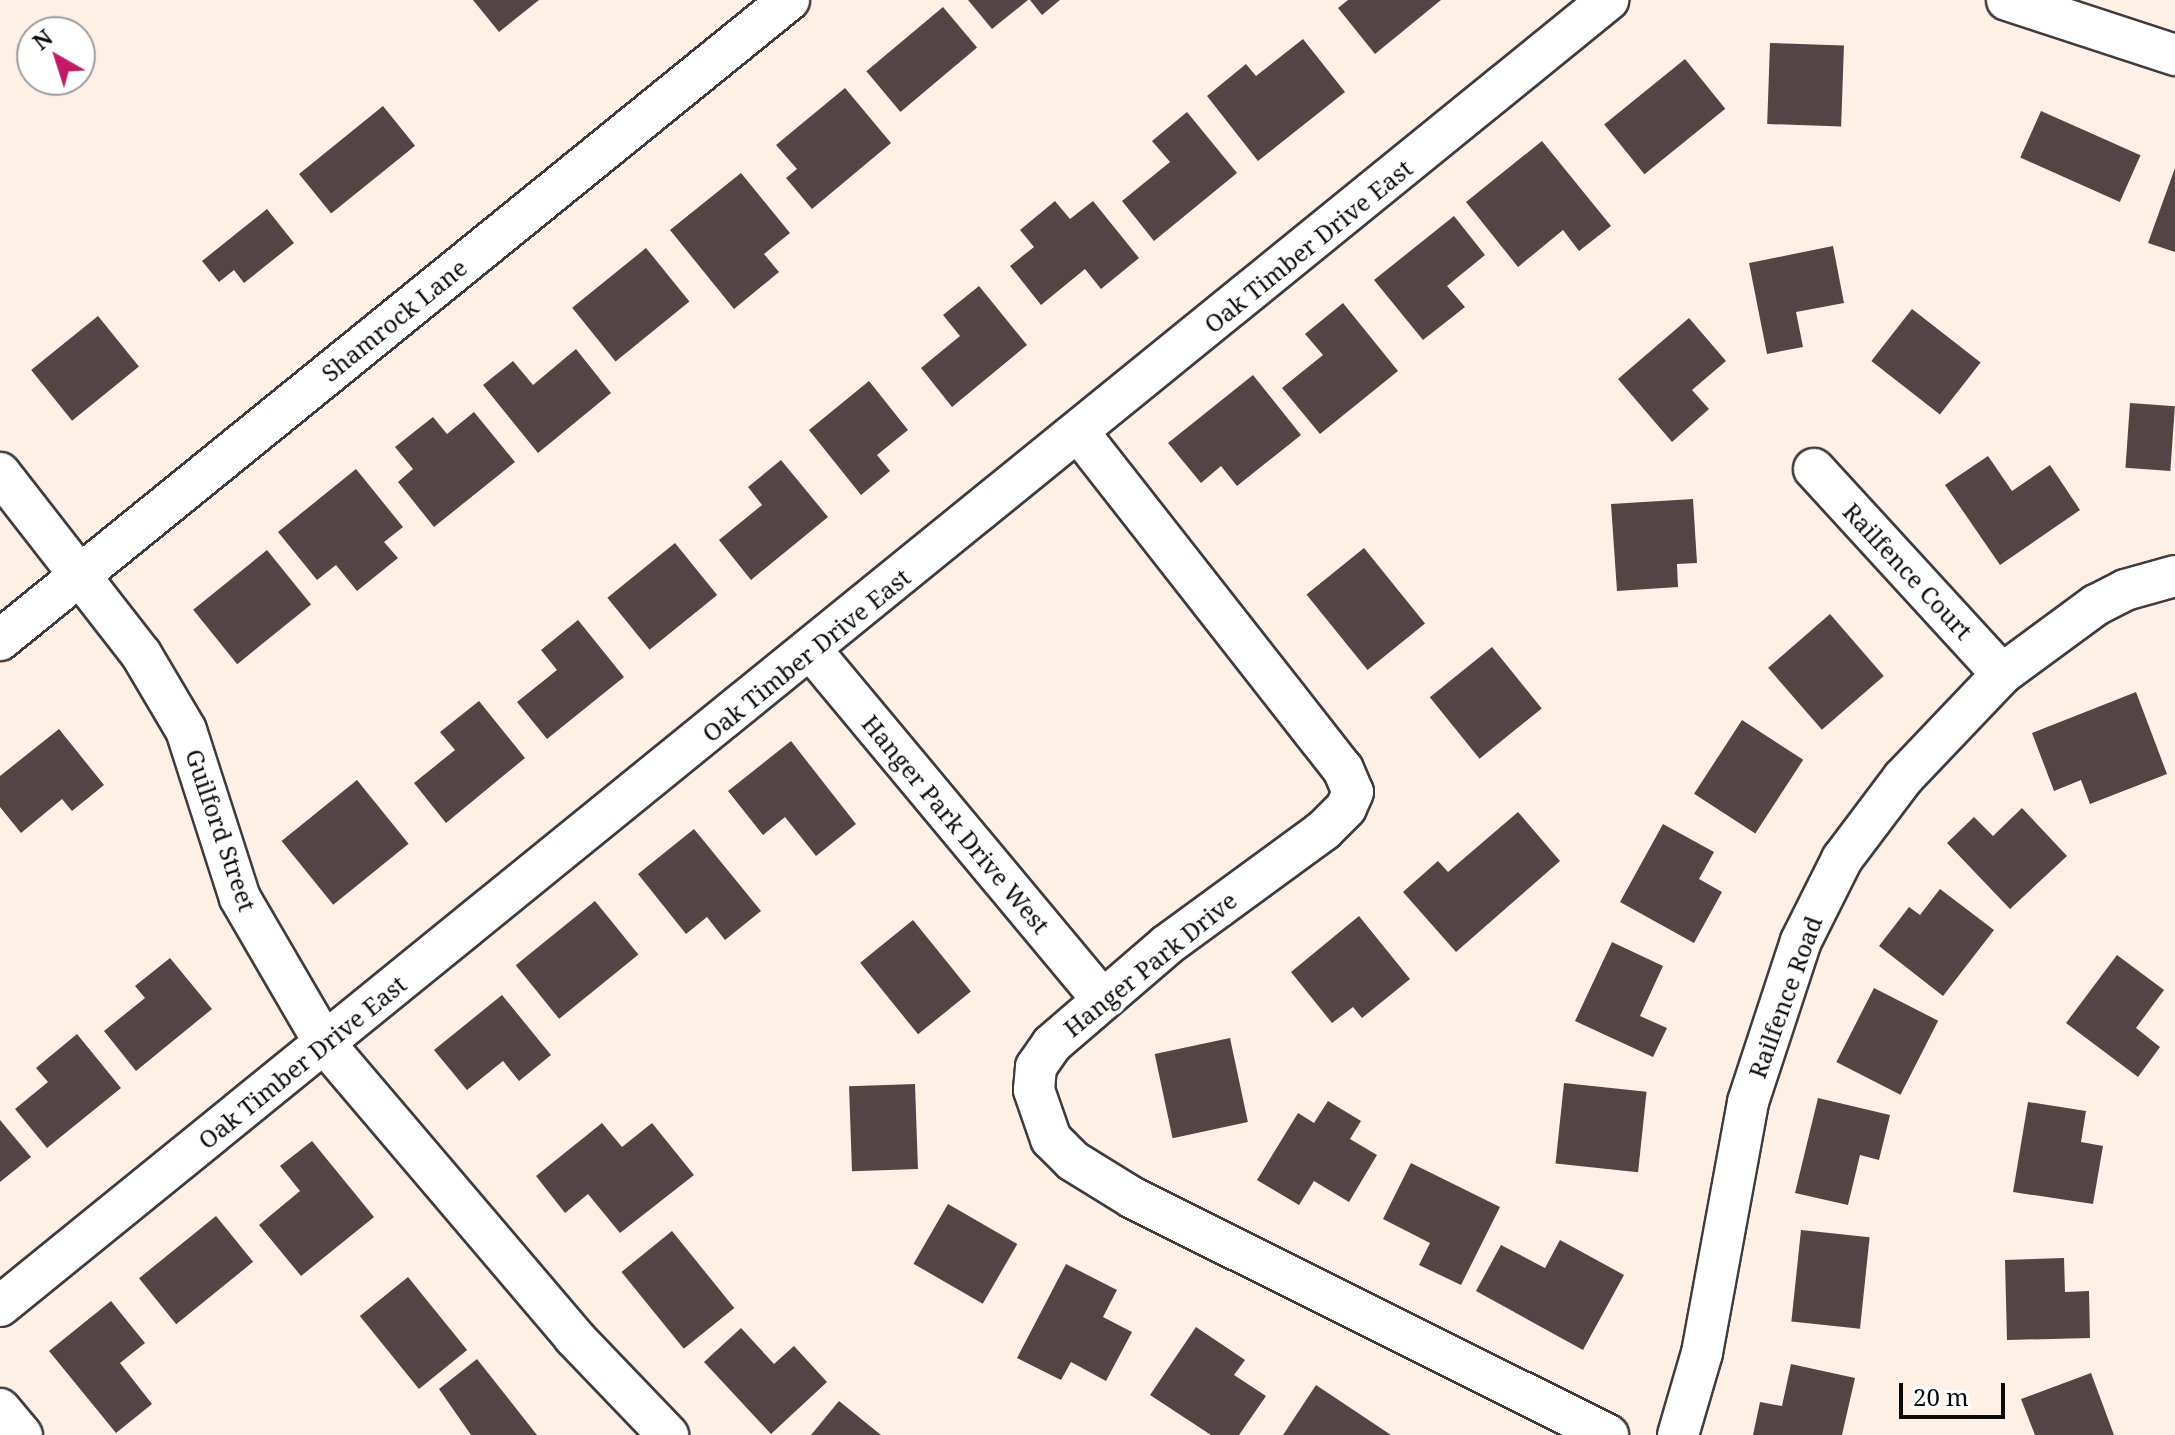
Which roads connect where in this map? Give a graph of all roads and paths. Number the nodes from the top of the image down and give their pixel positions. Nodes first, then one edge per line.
1 (789, 0) edge
2 (1608, 0) edge
3 (2007, 0) edge
4 (2175, 55) edge
5 (1080, 434) junction
6 (1814, 469) dead end
7 (0, 473) edge
8 (81, 575) junction
9 (2175, 576) edge
10 (0, 640) edge
11 (812, 651) junction
12 (2002, 674) junction
13 (1101, 998) junction
14 (325, 1044) junction
15 (0, 1306) edge
16 (0, 1409) edge
17 (22, 1435) edge
18 (668, 1435) edge
19 (1608, 1435) edge
20 (1678, 1435) edge

1 - 8 street, Shamrock Lane
2 - 5 street, Oak Timber Drive East
3 - 4 street
5 - 11 street, Oak Timber Drive East
5 - 13 street, Hanger Park Drive
6 - 12 street, Railfence Court
7 - 8 street, Guilford Street
8 - 10 street, Shamrock Lane
8 - 14 street, Guilford Street
9 - 12 street, Railfence Road
11 - 13 street, Hanger Park Drive West
11 - 14 street, Oak Timber Drive East
12 - 20 street, Railfence Road
13 - 19 street, Hanger Park Drive
14 - 15 street, Oak Timber Drive East
14 - 18 street, Guilford Street
16 - 17 street

